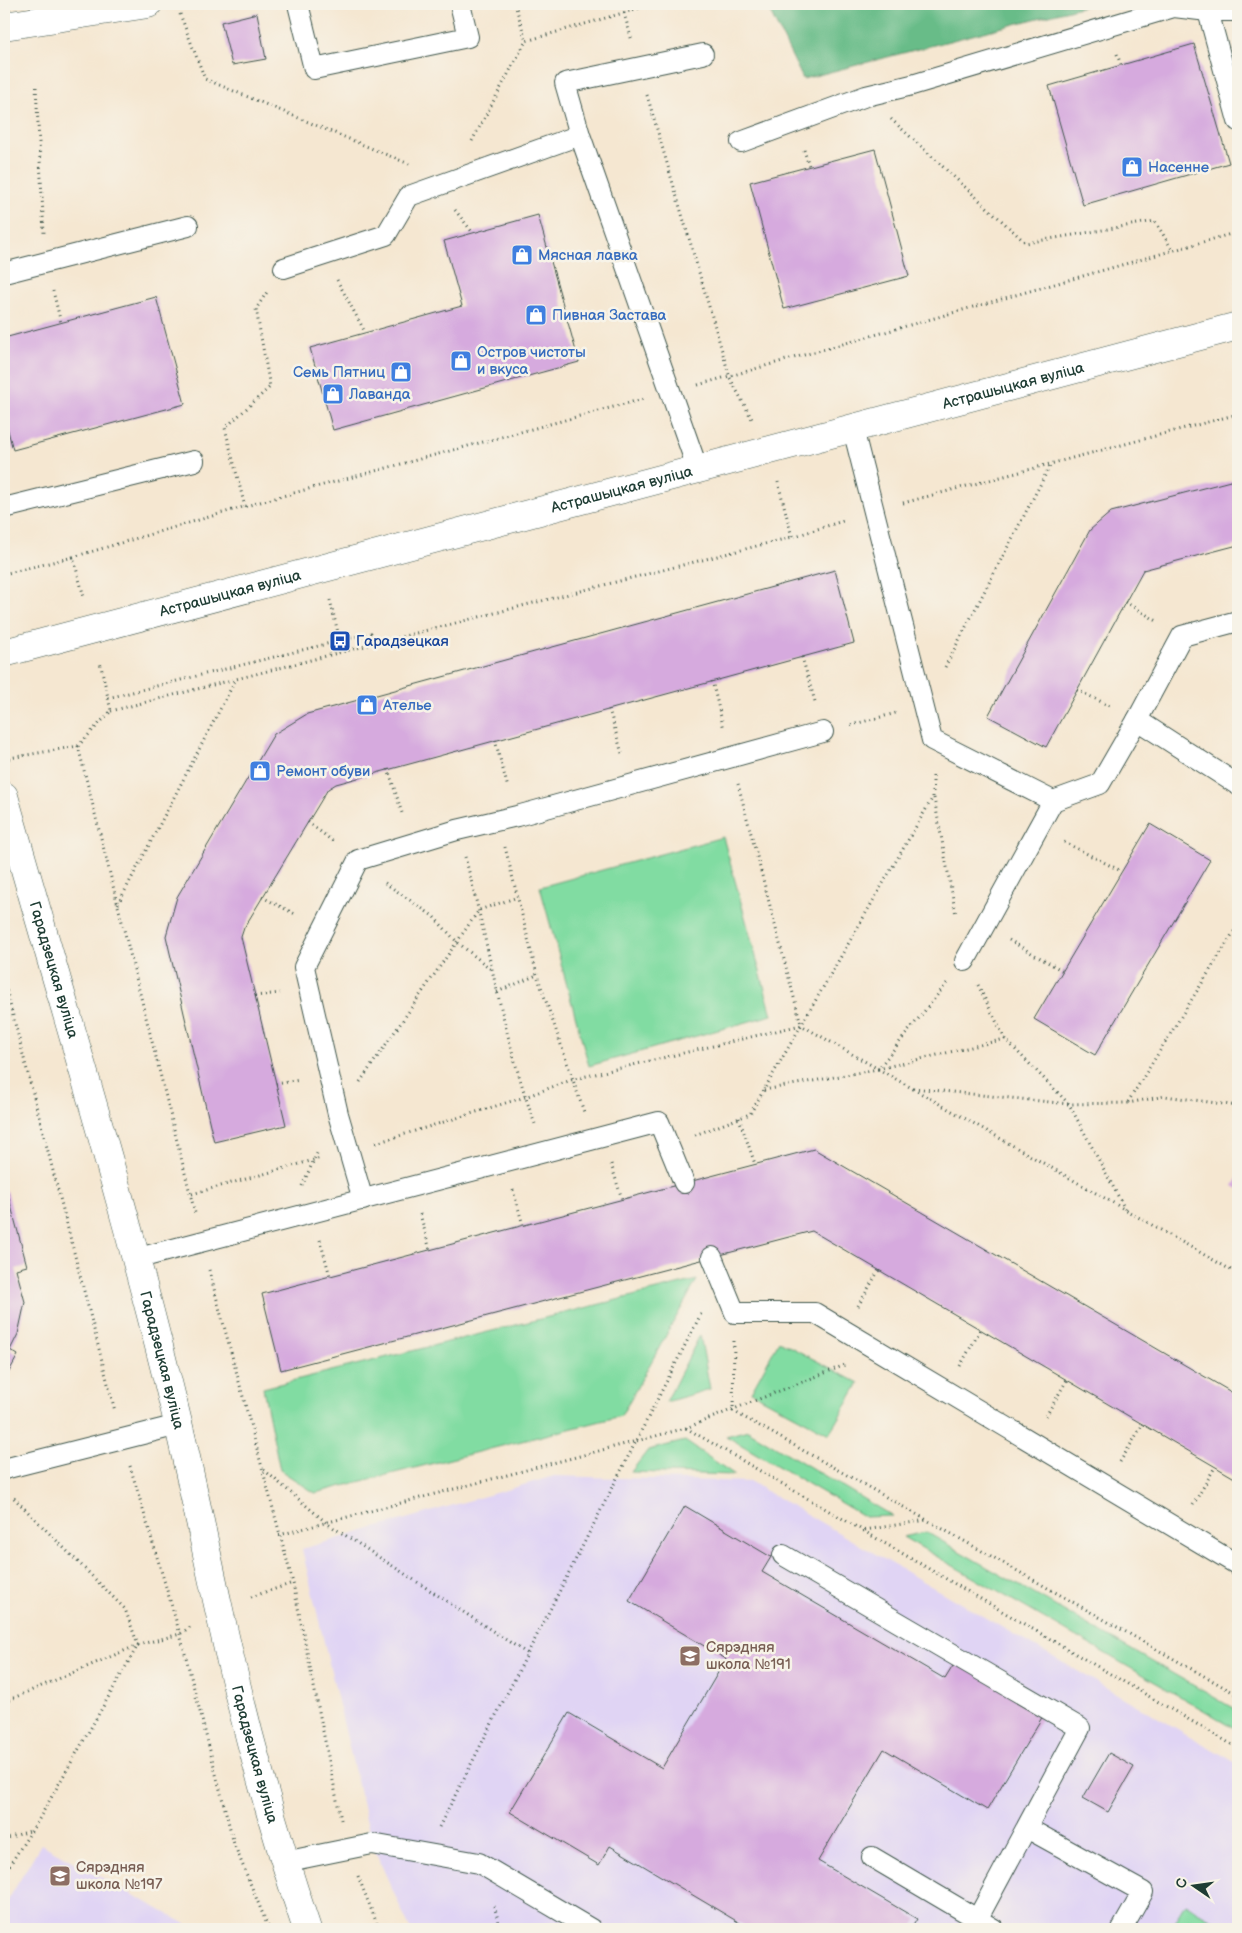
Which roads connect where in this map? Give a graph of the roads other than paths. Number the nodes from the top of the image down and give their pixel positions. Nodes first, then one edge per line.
1 (148, 4) edge
2 (298, 4) edge
3 (460, 4) edge
4 (1207, 8) edge
5 (1238, 11) edge
6 (4, 26) edge
7 (703, 54) dead end
8 (1238, 121) edge
9 (580, 135) junction
10 (741, 142) dead end
11 (188, 226) dead end
12 (284, 268) road end
13 (4, 273) edge
14 (1238, 326) edge
15 (853, 429) junction
16 (194, 461) dead end
17 (698, 470) junction
18 (4, 508) edge
19 (1238, 620) edge
20 (4, 653) edge
21 (1138, 720) junction
22 (823, 732) road end
23 (1238, 785) edge
24 (4, 796) edge
25 (1053, 801) junction
26 (966, 960) road end
27 (684, 1183) dead end
28 (363, 1200) junction
29 (712, 1257) dead end
30 (135, 1258) junction
31 (178, 1425) junction
32 (4, 1469) edge
33 (783, 1556) dead end
34 (1238, 1565) edge
35 (1027, 1828) junction
36 (872, 1857) dead end
37 (284, 1862) junction
38 (981, 1926) edge
39 (307, 1929) edge
40 (592, 1929) edge
41 (1122, 1929) edge

1 - 6 street
2 - 3 lane
4 - 5 lane
4 - 8 lane
4 - 10 lane
7 - 9 lane
9 - 12 lane
9 - 17 lane
11 - 13 lane
14 - 15 street, Астрашыцкая вуліца
15 - 17 street, Астрашыцкая вуліца
15 - 25 lane
16 - 18 lane
17 - 20 street, Астрашыцкая вуліца
19 - 21 lane
21 - 23 lane
21 - 25 lane
22 - 28 lane
24 - 30 street, Гарадзецкая вуліца
25 - 26 lane
27 - 28 lane
28 - 30 lane
29 - 34 lane
30 - 31 street, Гарадзецкая вуліца
31 - 32 lane
31 - 37 street, Гарадзецкая вуліца
33 - 35 lane
35 - 38 lane
35 - 41 lane
36 - 38 lane
37 - 39 street, Гарадзецкая вуліца
37 - 40 lane

